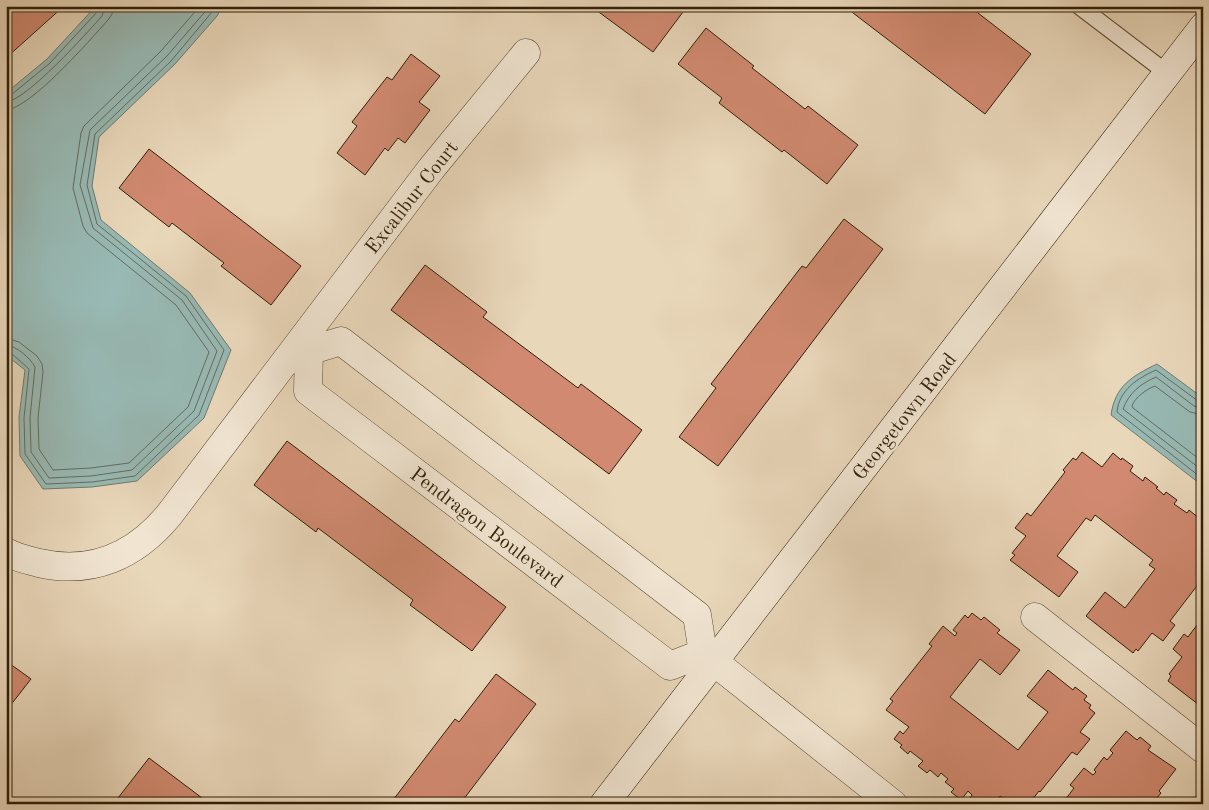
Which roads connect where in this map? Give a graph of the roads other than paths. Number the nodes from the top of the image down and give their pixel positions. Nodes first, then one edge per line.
1 (1079, 6) edge
2 (1203, 27) edge
3 (526, 53) dead end
4 (1167, 73) junction
5 (304, 347) junction
6 (6, 552) edge
7 (1034, 617) dead end
8 (708, 657) junction
9 (1203, 749) edge
10 (604, 804) edge
11 (893, 804) edge

1 - 4 lane
2 - 4 street, Georgetown Road
3 - 5 street, Excalibur Court
4 - 8 street, Georgetown Road
5 - 6 street
5 - 8 street
5 - 8 street, Pendragon Boulevard
7 - 9 street
8 - 10 street, Georgetown Road
8 - 11 street

